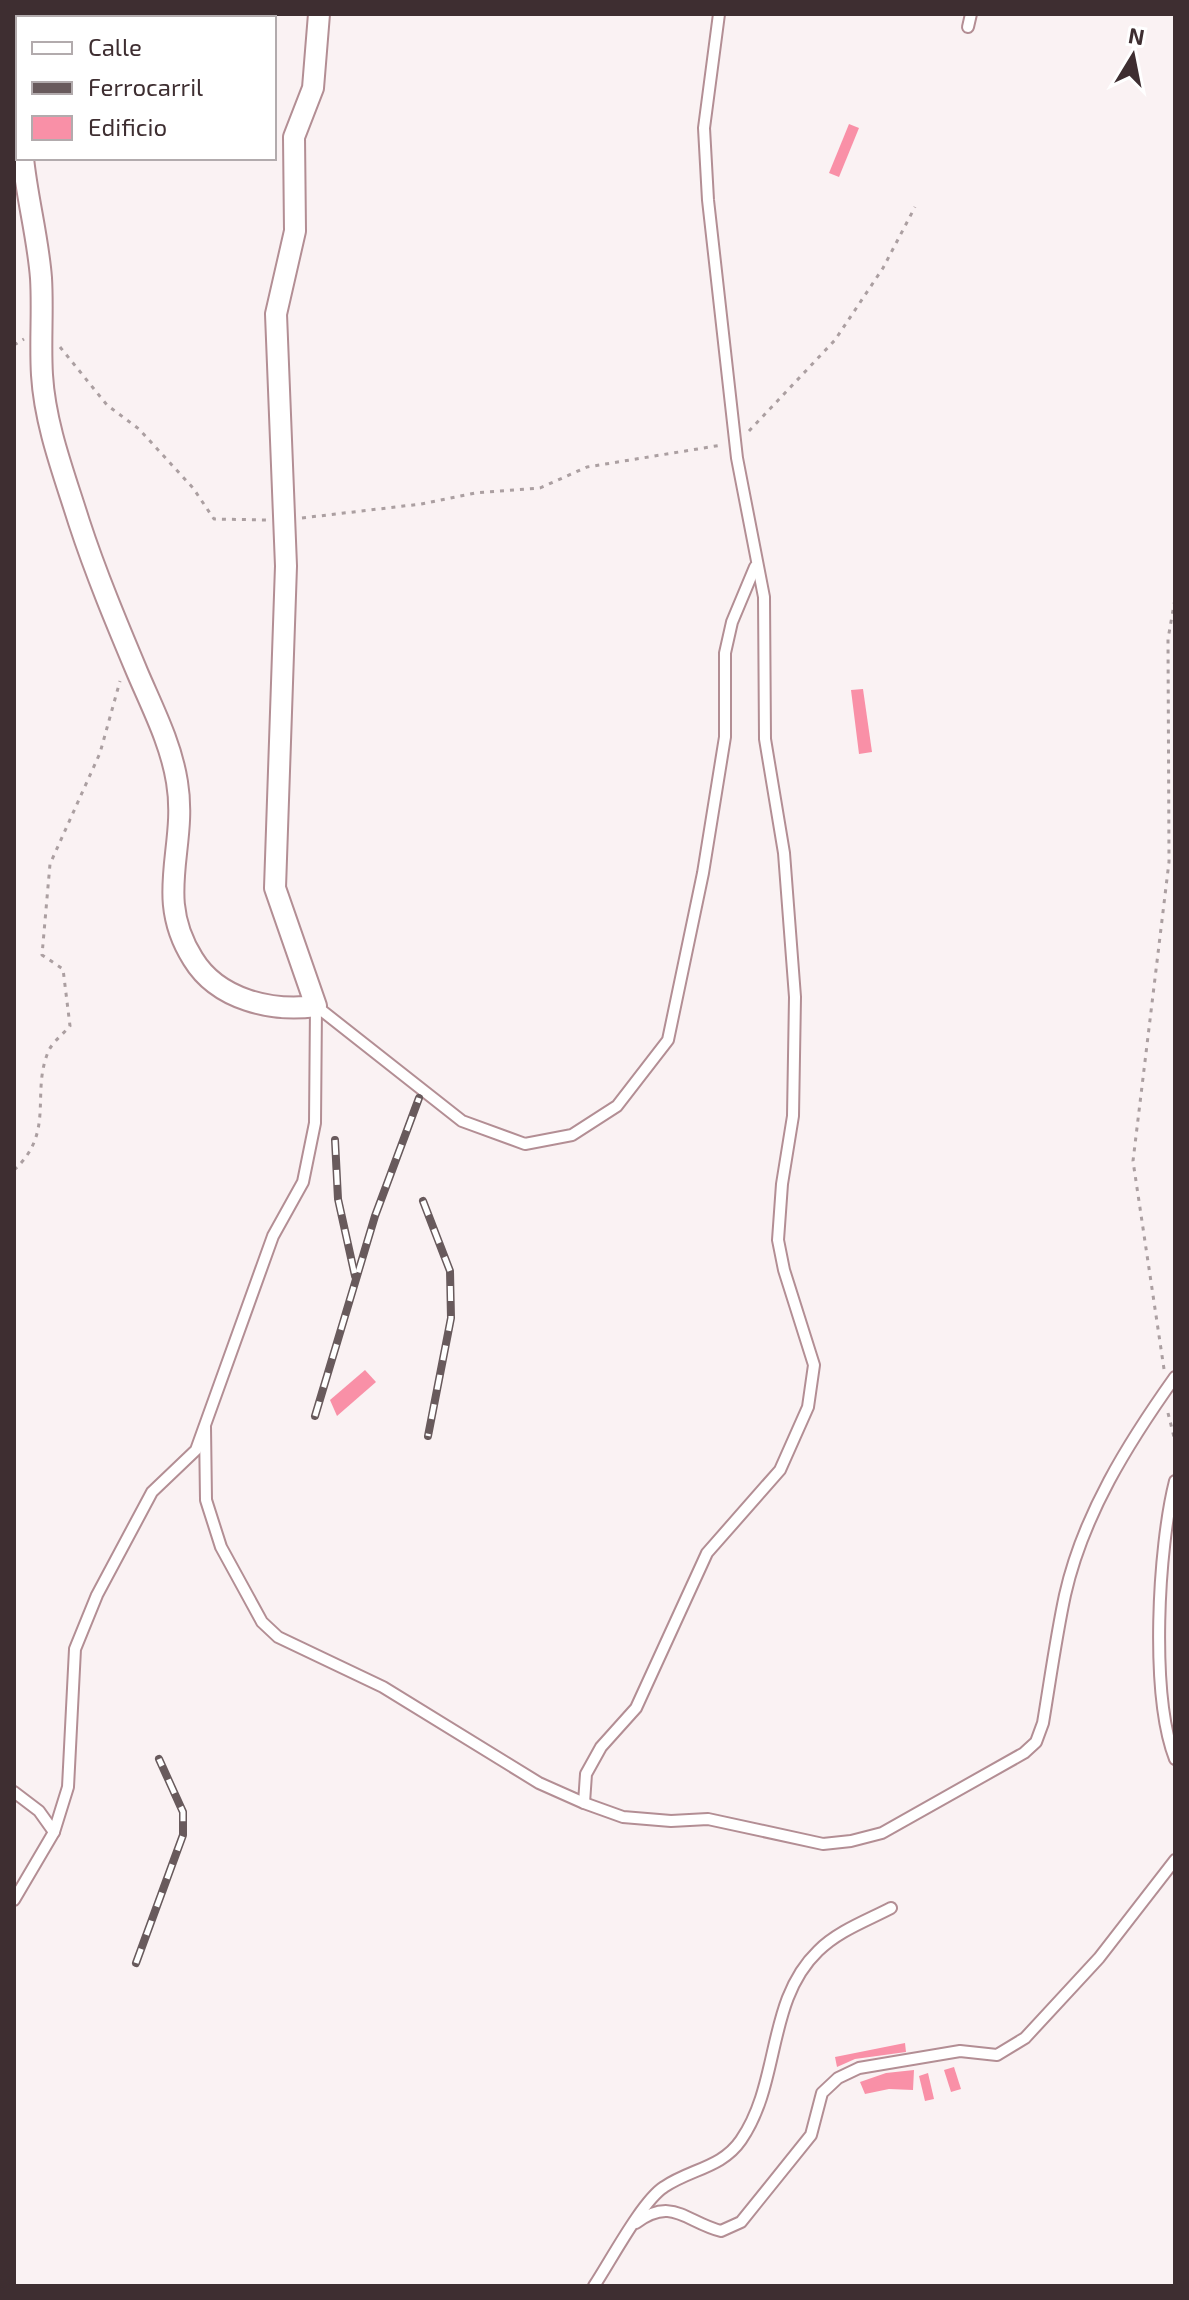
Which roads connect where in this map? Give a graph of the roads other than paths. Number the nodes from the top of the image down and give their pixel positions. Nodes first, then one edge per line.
1 (319, 14) edge
2 (719, 14) edge
3 (971, 14) edge
4 (968, 27) dead end
5 (23, 160) edge
6 (756, 566) junction
7 (316, 1006) junction
8 (1175, 1377) edge
9 (205, 1427) junction
10 (1175, 1481) edge
11 (1175, 1759) edge
12 (14, 1792) edge
13 (584, 1803) junction
14 (54, 1832) junction
15 (1175, 1860) edge
16 (14, 1900) edge
17 (891, 1908) dead end
18 (636, 2223) junction
19 (594, 2286) edge

1 - 7 street
2 - 6 lane
3 - 4 lane
5 - 7 street
6 - 7 lane
6 - 13 lane
7 - 9 lane
8 - 13 lane
9 - 13 lane
9 - 14 lane
10 - 11 lane
12 - 14 lane
14 - 16 lane
15 - 18 lane
17 - 18 lane
18 - 19 lane

